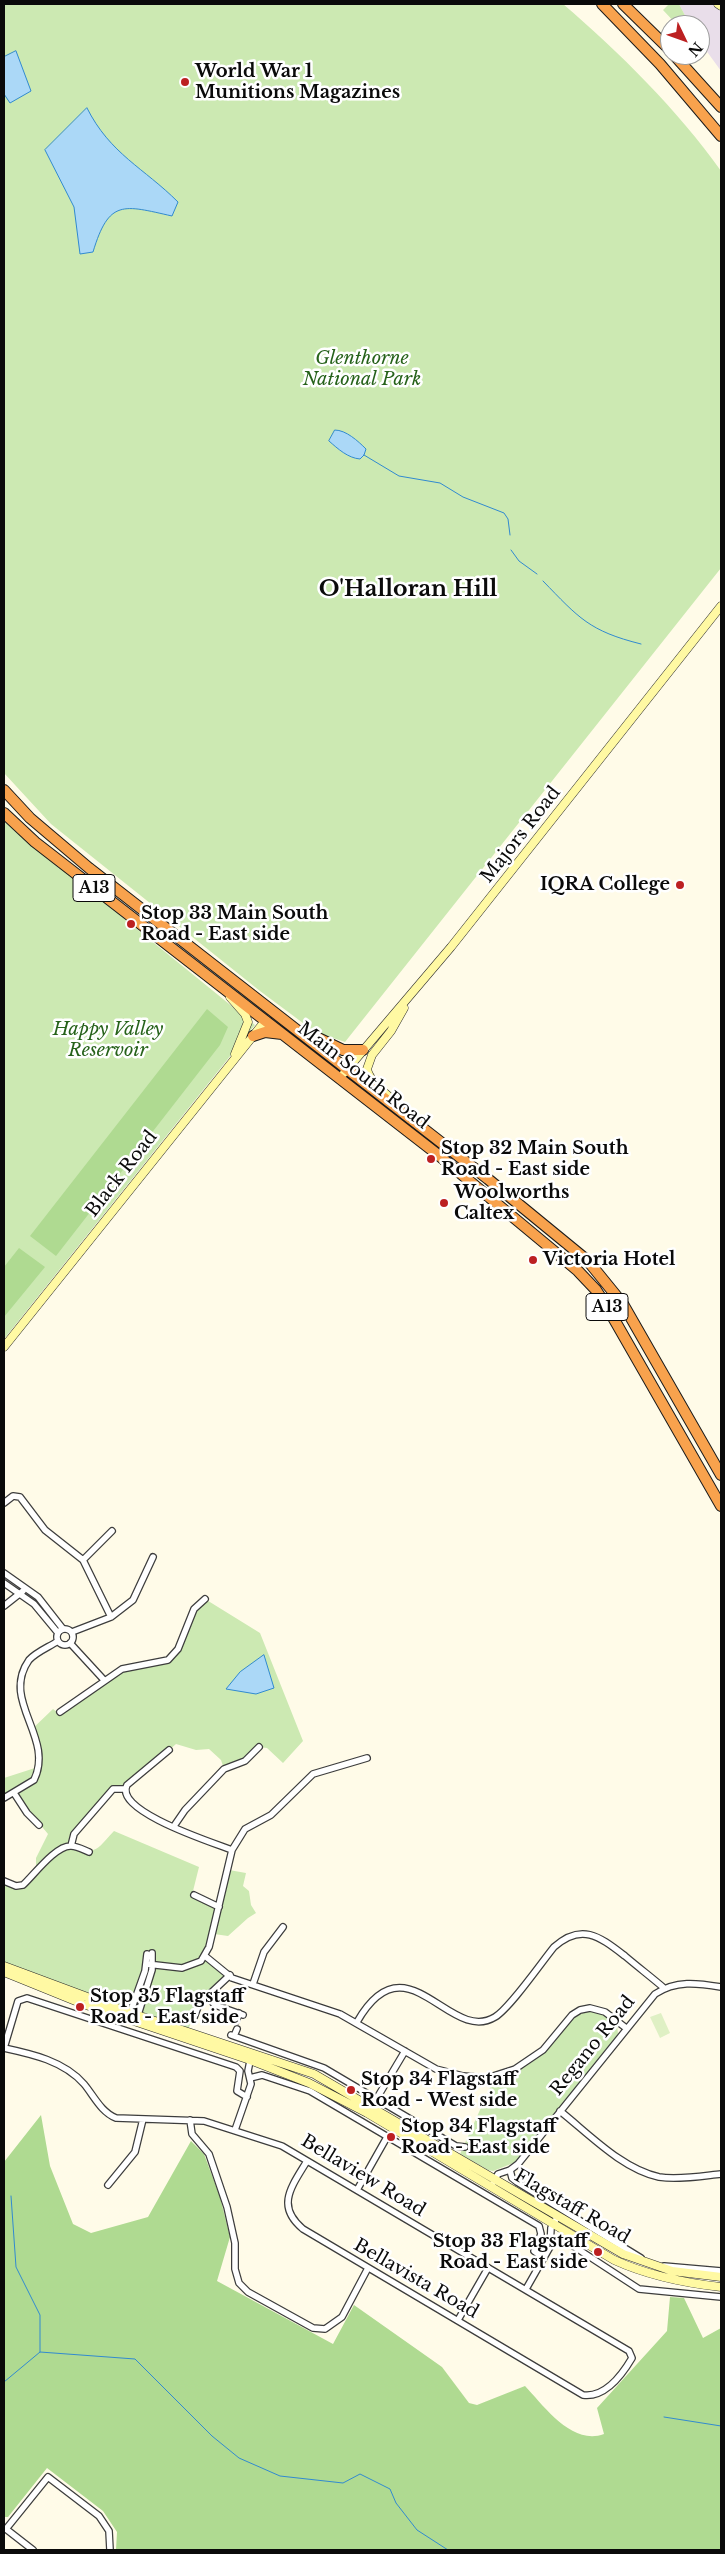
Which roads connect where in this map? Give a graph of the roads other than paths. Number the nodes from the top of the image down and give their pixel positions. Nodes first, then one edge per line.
1 (602, 4) edge
2 (624, 4) edge
3 (718, 4) edge
4 (721, 6) edge
5 (660, 40) edge
6 (683, 65) edge
7 (721, 107) edge
8 (721, 136) edge
9 (721, 606) edge
10 (4, 790) edge
11 (4, 813) edge
12 (224, 989) junction
13 (412, 993) junction
14 (273, 1011) junction
15 (265, 1021) junction
16 (287, 1022) junction
17 (283, 1034) junction
18 (253, 1036) junction
19 (363, 1050) junction
20 (231, 1062) junction
21 (347, 1069) junction
22 (339, 1078) junction
23 (406, 1115) junction
24 (540, 1221) junction
25 (578, 1272) junction
26 (4, 1347) edge
27 (721, 1474) edge
28 (4, 1503) edge
29 (721, 1506) edge
30 (112, 1531) dead end
31 (153, 1557) dead end
32 (83, 1560) junction
33 (4, 1573) edge
34 (4, 1583) edge
35 (26, 1588) junction
36 (20, 1594) junction
37 (205, 1599) dead end
38 (4, 1606) edge
39 (111, 1617) junction
40 (63, 1628) junction
41 (72, 1632) junction
42 (58, 1633) junction
43 (58, 1641) junction
44 (70, 1643) junction
45 (104, 1680) junction
46 (60, 1712) dead end
47 (259, 1747) dead end
48 (169, 1750) dead end
49 (367, 1758) dead end
50 (125, 1788) junction
51 (14, 1793) junction
52 (4, 1798) edge
53 (39, 1825) dead end
54 (174, 1826) junction
55 (71, 1846) junction
56 (232, 1850) junction
57 (89, 1852) dead end
58 (4, 1881) edge
59 (194, 1895) dead end
60 (219, 1907) junction
61 (283, 1927) dead end
62 (149, 1954) dead end
63 (205, 1956) junction
64 (150, 1964) junction
65 (4, 1966) edge
66 (4, 1972) edge
67 (230, 1976) junction
68 (253, 1984) junction
69 (721, 1987) edge
70 (664, 1988) junction
71 (208, 1997) junction
72 (133, 2018) junction
73 (193, 2020) dead end
74 (236, 2021) dead end
75 (357, 2022) junction
76 (626, 2028) junction
77 (237, 2029) dead end
78 (4, 2048) edge
79 (405, 2051) junction
80 (251, 2057) junction
81 (250, 2078) junction
82 (247, 2097) junction
83 (371, 2107) junction
84 (560, 2111) junction
85 (143, 2119) junction
86 (190, 2120) junction
87 (235, 2130) junction
88 (387, 2137) junction
89 (465, 2146) dead end
90 (307, 2161) junction
91 (510, 2170) junction
92 (721, 2174) edge
93 (492, 2184) junction
94 (108, 2185) dead end
95 (356, 2190) junction
96 (558, 2216) junction
97 (553, 2224) junction
98 (552, 2241) junction
99 (544, 2258) junction
100 (368, 2268) junction
101 (488, 2268) junction
102 (721, 2271) edge
103 (721, 2277) edge
104 (721, 2287) edge
105 (526, 2289) junction
106 (721, 2297) edge
107 (458, 2320) junction
108 (583, 2394) joint
109 (33, 2550) edge
110 (110, 2550) edge

1 - 8 highway
2 - 5 highway
3 - 4 main road
6 - 7 highway
9 - 13 main road, Majors Road
10 - 14 highway, Main South Road / A13
11 - 12 highway, Main South Road / A13
12 - 15 highway, Main South Road / A13
12 - 20 main road, A13
13 - 19 main road, Majors Road
13 - 23 main road, A13
14 - 15 highway
14 - 16 highway, Main South Road / A13
15 - 17 highway, Main South Road / A13
15 - 18 main road, Black Road
16 - 19 highway, A13
16 - 21 highway, Main South Road / A13
17 - 18 highway
17 - 22 highway, Main South Road / A13
18 - 20 main road, Black Road
19 - 21 main road, Majors Road
20 - 26 main road, Black Road
21 - 22 main road, Majors Road
21 - 23 highway, Main South Road / A13
22 - 25 highway, Main South Road / A13
23 - 24 highway, Main South Road / A13
24 - 25 highway
24 - 27 highway, Main South Road / A13
25 - 29 highway, Main South Road / A13
28 - 32 street
30 - 32 street
31 - 39 street
32 - 39 street
33 - 35 street
34 - 36 street
35 - 36 street
35 - 40 street
36 - 38 street
36 - 42 street
37 - 45 street
39 - 41 street
40 - 41 street
40 - 42 street
41 - 44 street
42 - 43 street
43 - 44 street
43 - 51 street
44 - 45 street
45 - 46 street
47 - 54 street
48 - 50 street
49 - 56 street
50 - 54 street
50 - 55 street
51 - 52 street
51 - 53 street
54 - 56 street
55 - 57 street
55 - 58 street
56 - 60 street
59 - 60 street
60 - 63 street
61 - 68 street
62 - 64 street
63 - 64 street
63 - 67 street
64 - 72 street
65 - 72 main road, Flagstaff Road
66 - 72 main road, Flagstaff Road
67 - 68 street
67 - 71 street
68 - 75 street
69 - 70 street
70 - 75 street
70 - 76 street, Regano Road
71 - 73 street
71 - 74 street
72 - 80 main road, Flagstaff Road
75 - 79 street
76 - 79 street
76 - 84 street, Regano Road
77 - 83 street
78 - 82 street
78 - 85 street, Bellaview Road
79 - 83 street
80 - 81 street
80 - 83 main road, Flagstaff Road
81 - 82 street
81 - 88 street, Flagstaff Road
82 - 87 street
83 - 89 street
83 - 93 main road, Flagstaff Road
84 - 91 street, Regano Road
84 - 92 street
85 - 86 street, Bellaview Road
85 - 94 street
86 - 87 street, Bellaview Road
86 - 100 street
87 - 90 street, Bellaview Road
88 - 95 street
88 - 99 street, Flagstaff Road
90 - 95 street, Bellaview Road
90 - 100 street, Bellavista Road
91 - 93 street, Regano Road
91 - 102 street
93 - 96 main road, Flagstaff Road
93 - 97 main road, Flagstaff Road
95 - 101 street, Bellaview Road
96 - 97 street
96 - 103 main road, Flagstaff Road
97 - 98 street
97 - 104 main road, Flagstaff Road
98 - 99 street
98 - 106 street
99 - 105 street
100 - 107 street, Bellavista Road
101 - 105 street, Bellaview Road
101 - 107 street
105 - 108 street, Bellaview Road
107 - 108 street, Bellavista Road
109 - 110 street

